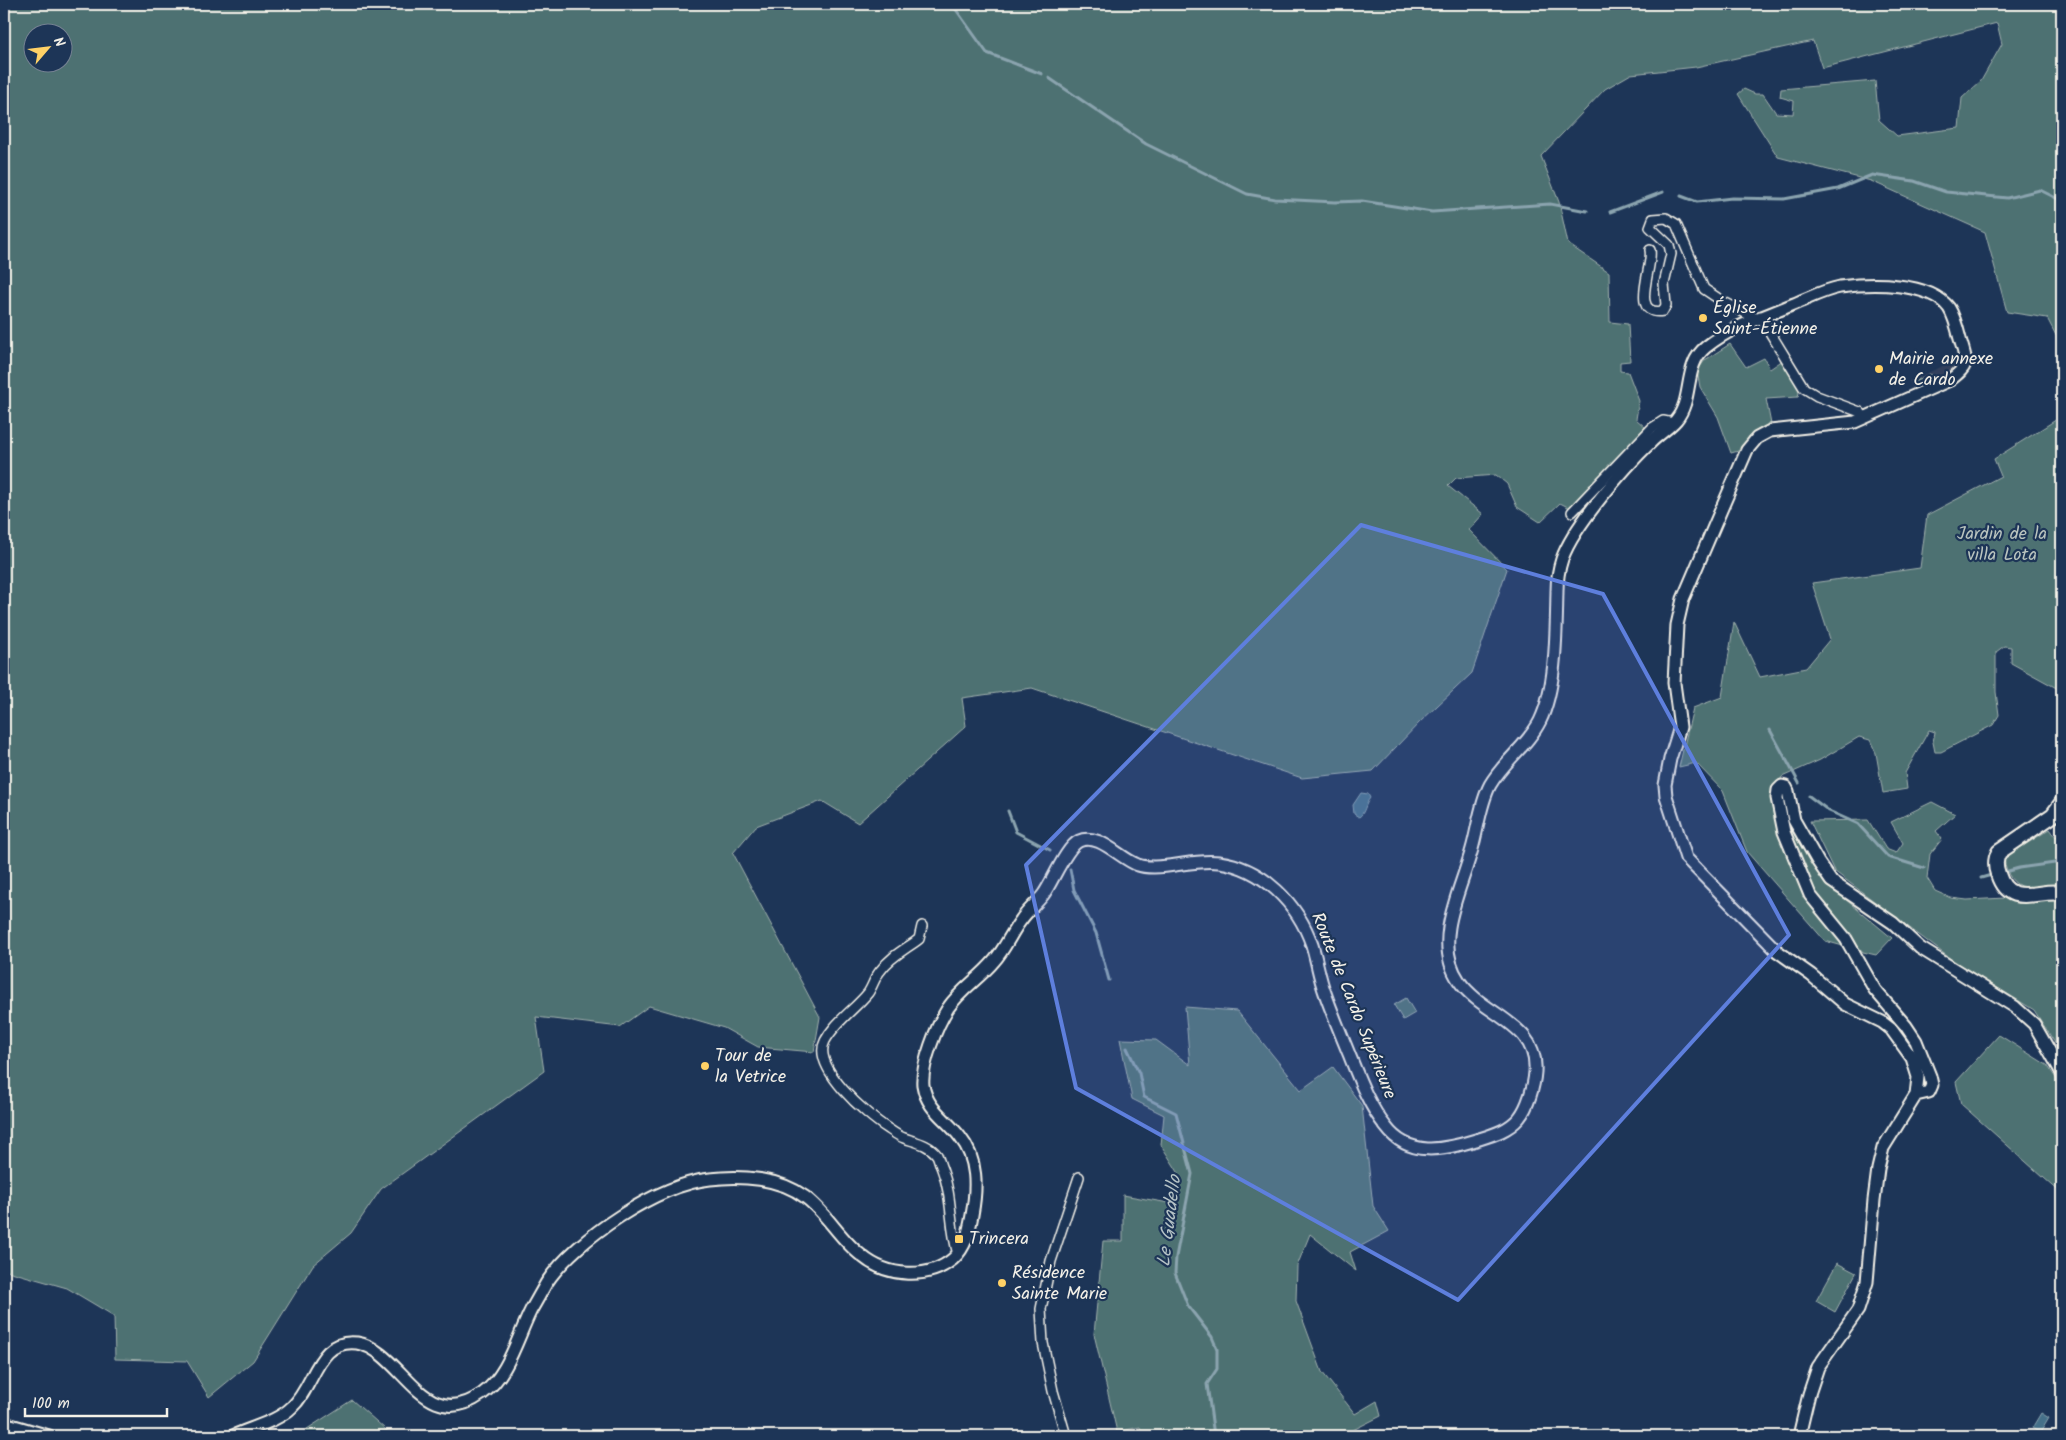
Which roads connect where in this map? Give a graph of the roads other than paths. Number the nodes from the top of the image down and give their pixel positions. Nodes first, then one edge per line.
1 (1650, 250) dead end
2 (1757, 317) junction
3 (1865, 418) junction
4 (1673, 422) junction
5 (1572, 512) dead end
6 (2062, 803) edge
7 (2062, 893) edge
8 (922, 926) dead end
9 (2062, 1073) edge
10 (1916, 1095) junction
11 (1079, 1177) dead end
12 (958, 1254) junction
13 (4, 1422) edge
14 (49, 1436) edge
15 (234, 1436) edge
16 (1066, 1436) edge
17 (1799, 1436) edge

1 - 2 street
2 - 3 street
2 - 3 street
2 - 4 street
3 - 10 street
4 - 5 street
4 - 12 street, Route de Cardo Supérieure
6 - 7 main road
8 - 12 street
9 - 10 street
10 - 17 street
11 - 16 street
12 - 15 street, Route de Cardo Supérieure
13 - 14 street

